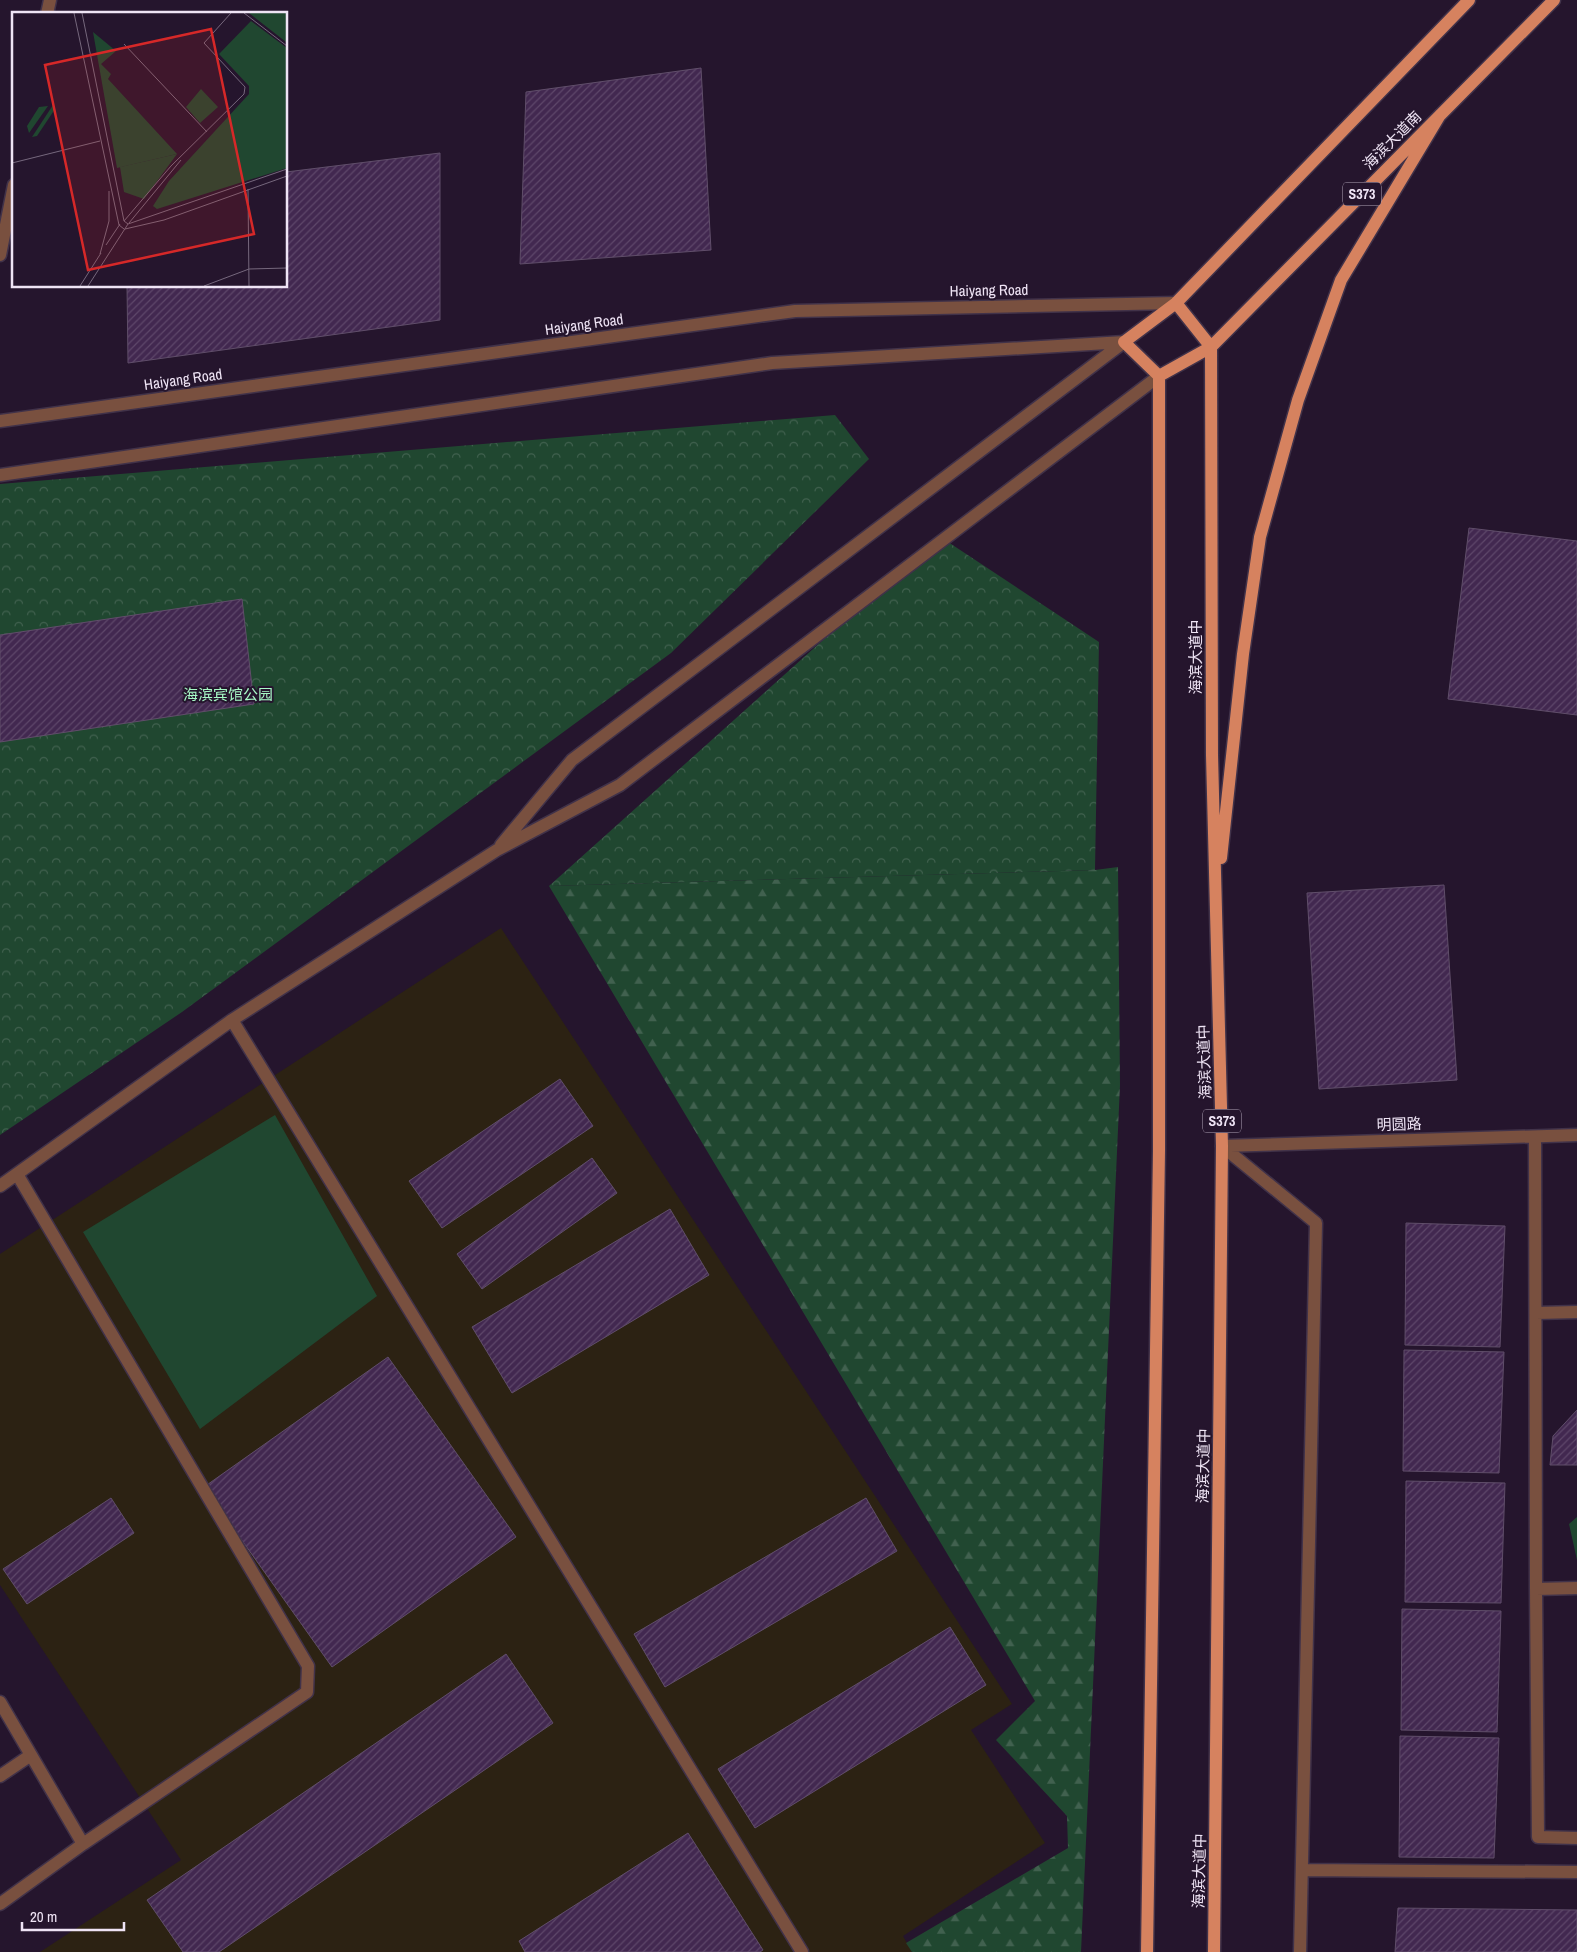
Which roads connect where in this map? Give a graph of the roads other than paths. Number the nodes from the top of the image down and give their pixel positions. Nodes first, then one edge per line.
1 (1469, 0) edge
2 (1554, 0) edge
3 (1440, 115) junction
4 (12, 195) edge
5 (0, 255) edge
6 (1176, 303) junction
7 (1124, 342) junction
8 (1211, 347) junction
9 (1159, 376) junction
10 (0, 421) edge
11 (0, 475) edge
12 (497, 850) junction
13 (1216, 908) junction
14 (232, 1020) junction
15 (1577, 1136) edge
16 (1535, 1137) junction
17 (1222, 1146) junction
18 (17, 1174) junction
19 (0, 1186) edge
20 (1577, 1312) edge
21 (1536, 1313) junction
22 (1577, 1588) edge
23 (1536, 1589) junction
24 (0, 1702) edge
25 (31, 1755) junction
26 (0, 1776) edge
27 (1577, 1838) edge
28 (83, 1844) junction
29 (1302, 1870) junction
30 (1577, 1872) edge
31 (0, 1904) edge
32 (802, 1952) edge
33 (1147, 1952) edge
34 (1214, 1952) edge
35 (1300, 1952) edge

1 - 6 main road
2 - 3 main road, 海滨大道南 / S373
3 - 8 main road, 海滨大道南 / S373
3 - 13 main road
4 - 5 street
6 - 7 main road
6 - 8 main road
6 - 10 street, Haiyang Road
7 - 9 main road
7 - 11 street
7 - 12 street
8 - 9 main road, 海滨大道南 / S373
8 - 13 main road, 海滨大道中 / S373
9 - 12 street
9 - 33 main road
12 - 14 street
13 - 17 main road, 海滨大道中 / S373
14 - 18 street
14 - 32 street
15 - 16 street, 明圆路
16 - 17 street, 明圆路
16 - 21 street
17 - 29 street
17 - 34 main road, 海滨大道中 / S373
18 - 19 street
18 - 28 street
20 - 21 street
21 - 23 street
22 - 23 street
23 - 27 street
24 - 25 street
25 - 26 street
25 - 28 street
28 - 31 street
29 - 30 street
29 - 35 street

